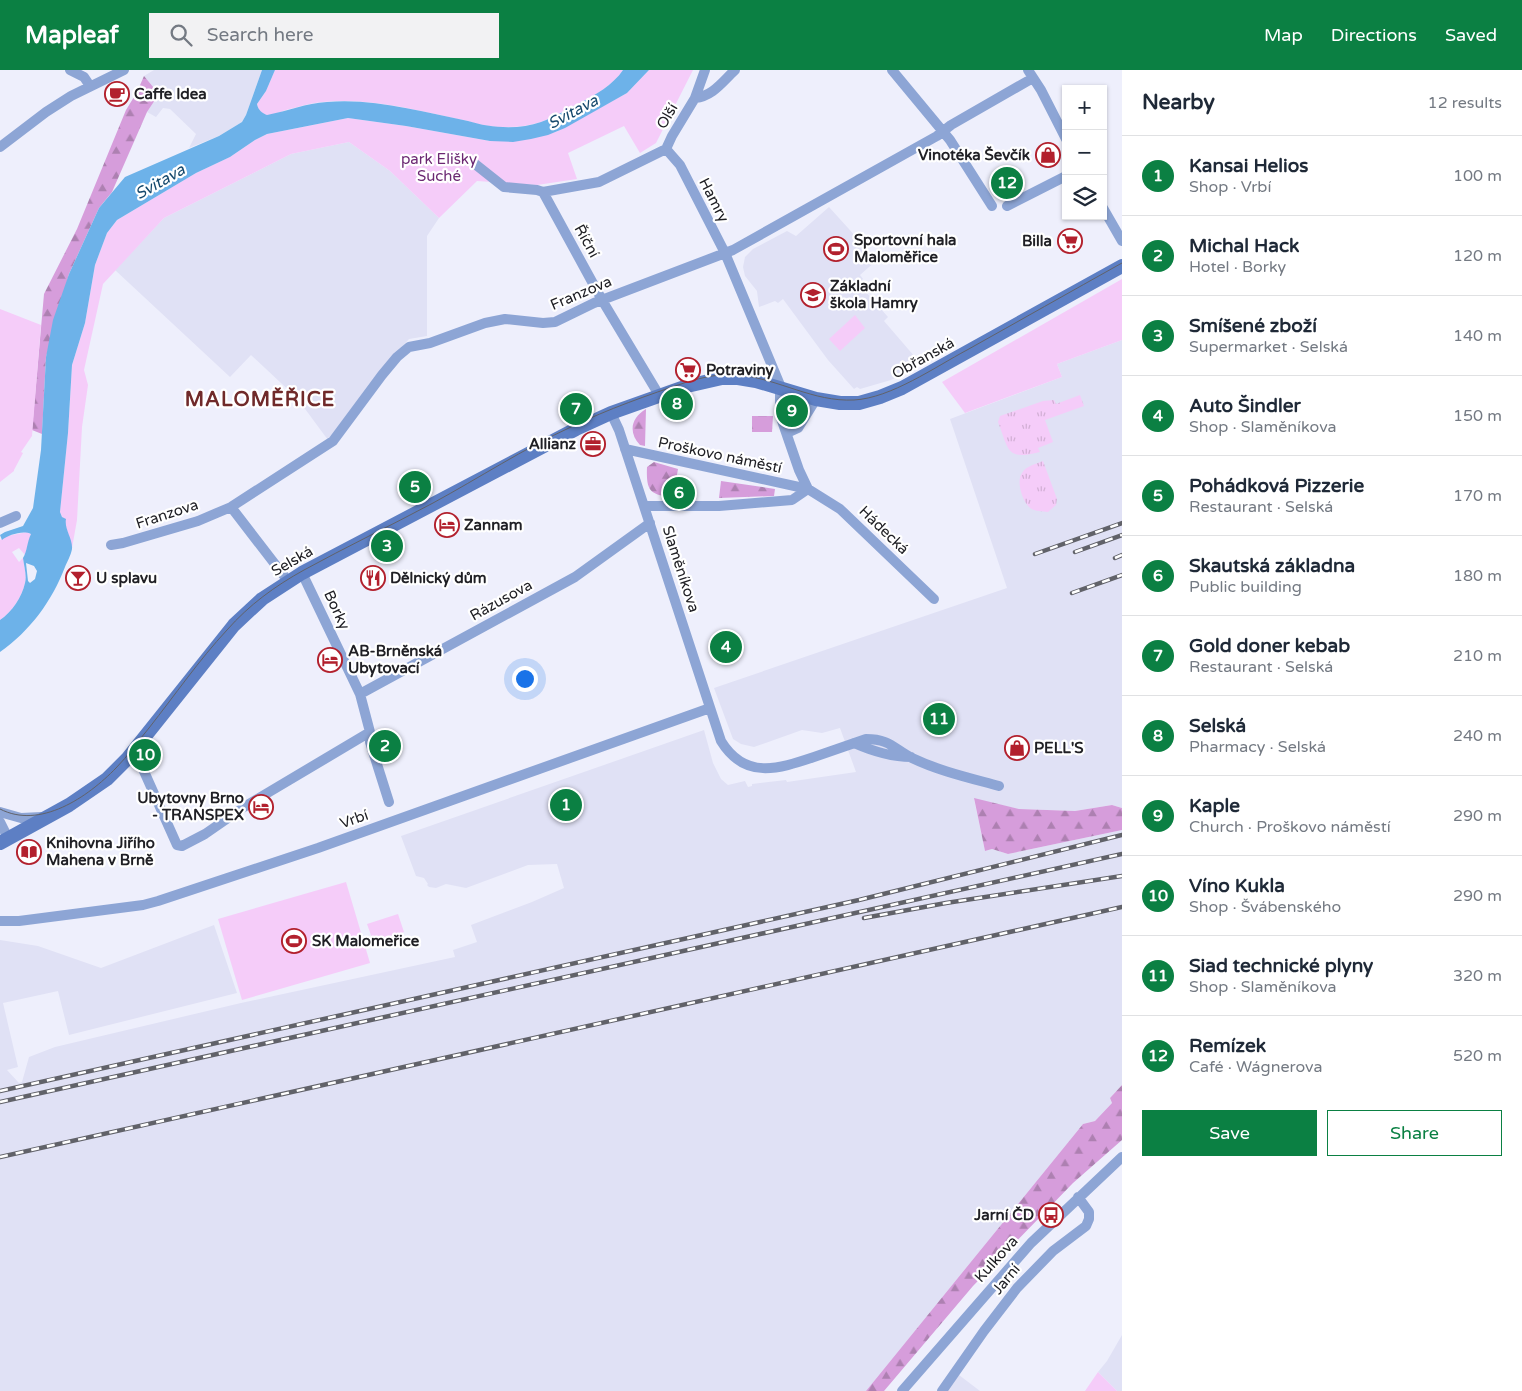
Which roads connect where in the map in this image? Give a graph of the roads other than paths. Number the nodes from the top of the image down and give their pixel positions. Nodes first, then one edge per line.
1 (70, 70) edge
2 (124, 70) edge
3 (705, 70) edge
4 (735, 70) edge
5 (892, 70) edge
6 (1030, 74) edge
7 (90, 86) junction
8 (695, 98) junction
9 (943, 131) junction
10 (1062, 131) edge
11 (0, 146) edge
12 (666, 149) junction
13 (475, 164) dead end
14 (1062, 178) edge
15 (543, 192) junction
16 (992, 206) dead end
17 (1007, 206) dead end
18 (1107, 215) edge
19 (1122, 240) edge
20 (725, 253) junction
21 (1122, 266) edge
22 (602, 300) junction
23 (722, 378) joint
24 (782, 388) junction
25 (660, 395) junction
26 (816, 399) junction
27 (611, 412) junction
28 (787, 433) junction
29 (625, 449) junction
30 (808, 489) junction
31 (644, 506) junction
32 (230, 507) junction
33 (16, 516) dead end
34 (0, 523) edge
35 (650, 523) junction
36 (111, 545) dead end
37 (302, 573) junction
38 (285, 577) junction
39 (934, 599) dead end
40 (360, 694) junction
41 (710, 708) junction
42 (370, 732) junction
43 (134, 749) junction
44 (999, 786) dead end
45 (388, 802) dead end
46 (0, 812) edge
47 (46, 816) junction
48 (0, 822) edge
49 (4, 840) edge
50 (0, 921) edge
51 (1122, 1157) edge
52 (1078, 1197) junction
53 (902, 1391) edge
54 (942, 1391) edge

1 - 7 street
2 - 7 street
3 - 8 street, Olší
4 - 8 street, Olší
5 - 9 street
6 - 9 street, Franzova
6 - 10 street
7 - 11 street
8 - 12 street, Olší
9 - 16 street
9 - 20 street, Franzova
12 - 15 street
12 - 20 street, Hamry
13 - 15 street
14 - 17 street
15 - 22 street, Říční
18 - 19 street
20 - 22 street, Franzova
20 - 24 street, Hamry
21 - 26 main road, Obřanská
22 - 25 street, Říční
22 - 32 street, Franzova
23 - 24 main road, Obřanská
23 - 25 main road, Selská
24 - 26 main road, Obřanská
24 - 28 street, Proškovo náměstí
25 - 27 main road, Selská
26 - 28 street
27 - 29 street
27 - 37 main road, Selská
28 - 30 street, Proškovo náměstí
29 - 30 street, Proškovo náměstí
29 - 31 street
30 - 31 street
30 - 39 street, Hádecká
31 - 35 street
32 - 36 street, Franzova
32 - 38 street
33 - 34 street
35 - 40 street, Rázusova
35 - 41 street, Slaměníkova
37 - 38 main road, Selská
37 - 40 street, Borky
38 - 43 main road, Selská
40 - 42 street, Borky
41 - 44 street, Slaměníkova
41 - 50 street, Vrbí
42 - 43 street
42 - 45 street, Borky
43 - 47 main road, Selská
46 - 47 street
47 - 49 main road, Selská
48 - 49 street
51 - 52 street, Kulkova
52 - 53 street, Kulkova
52 - 54 street, Jarní

